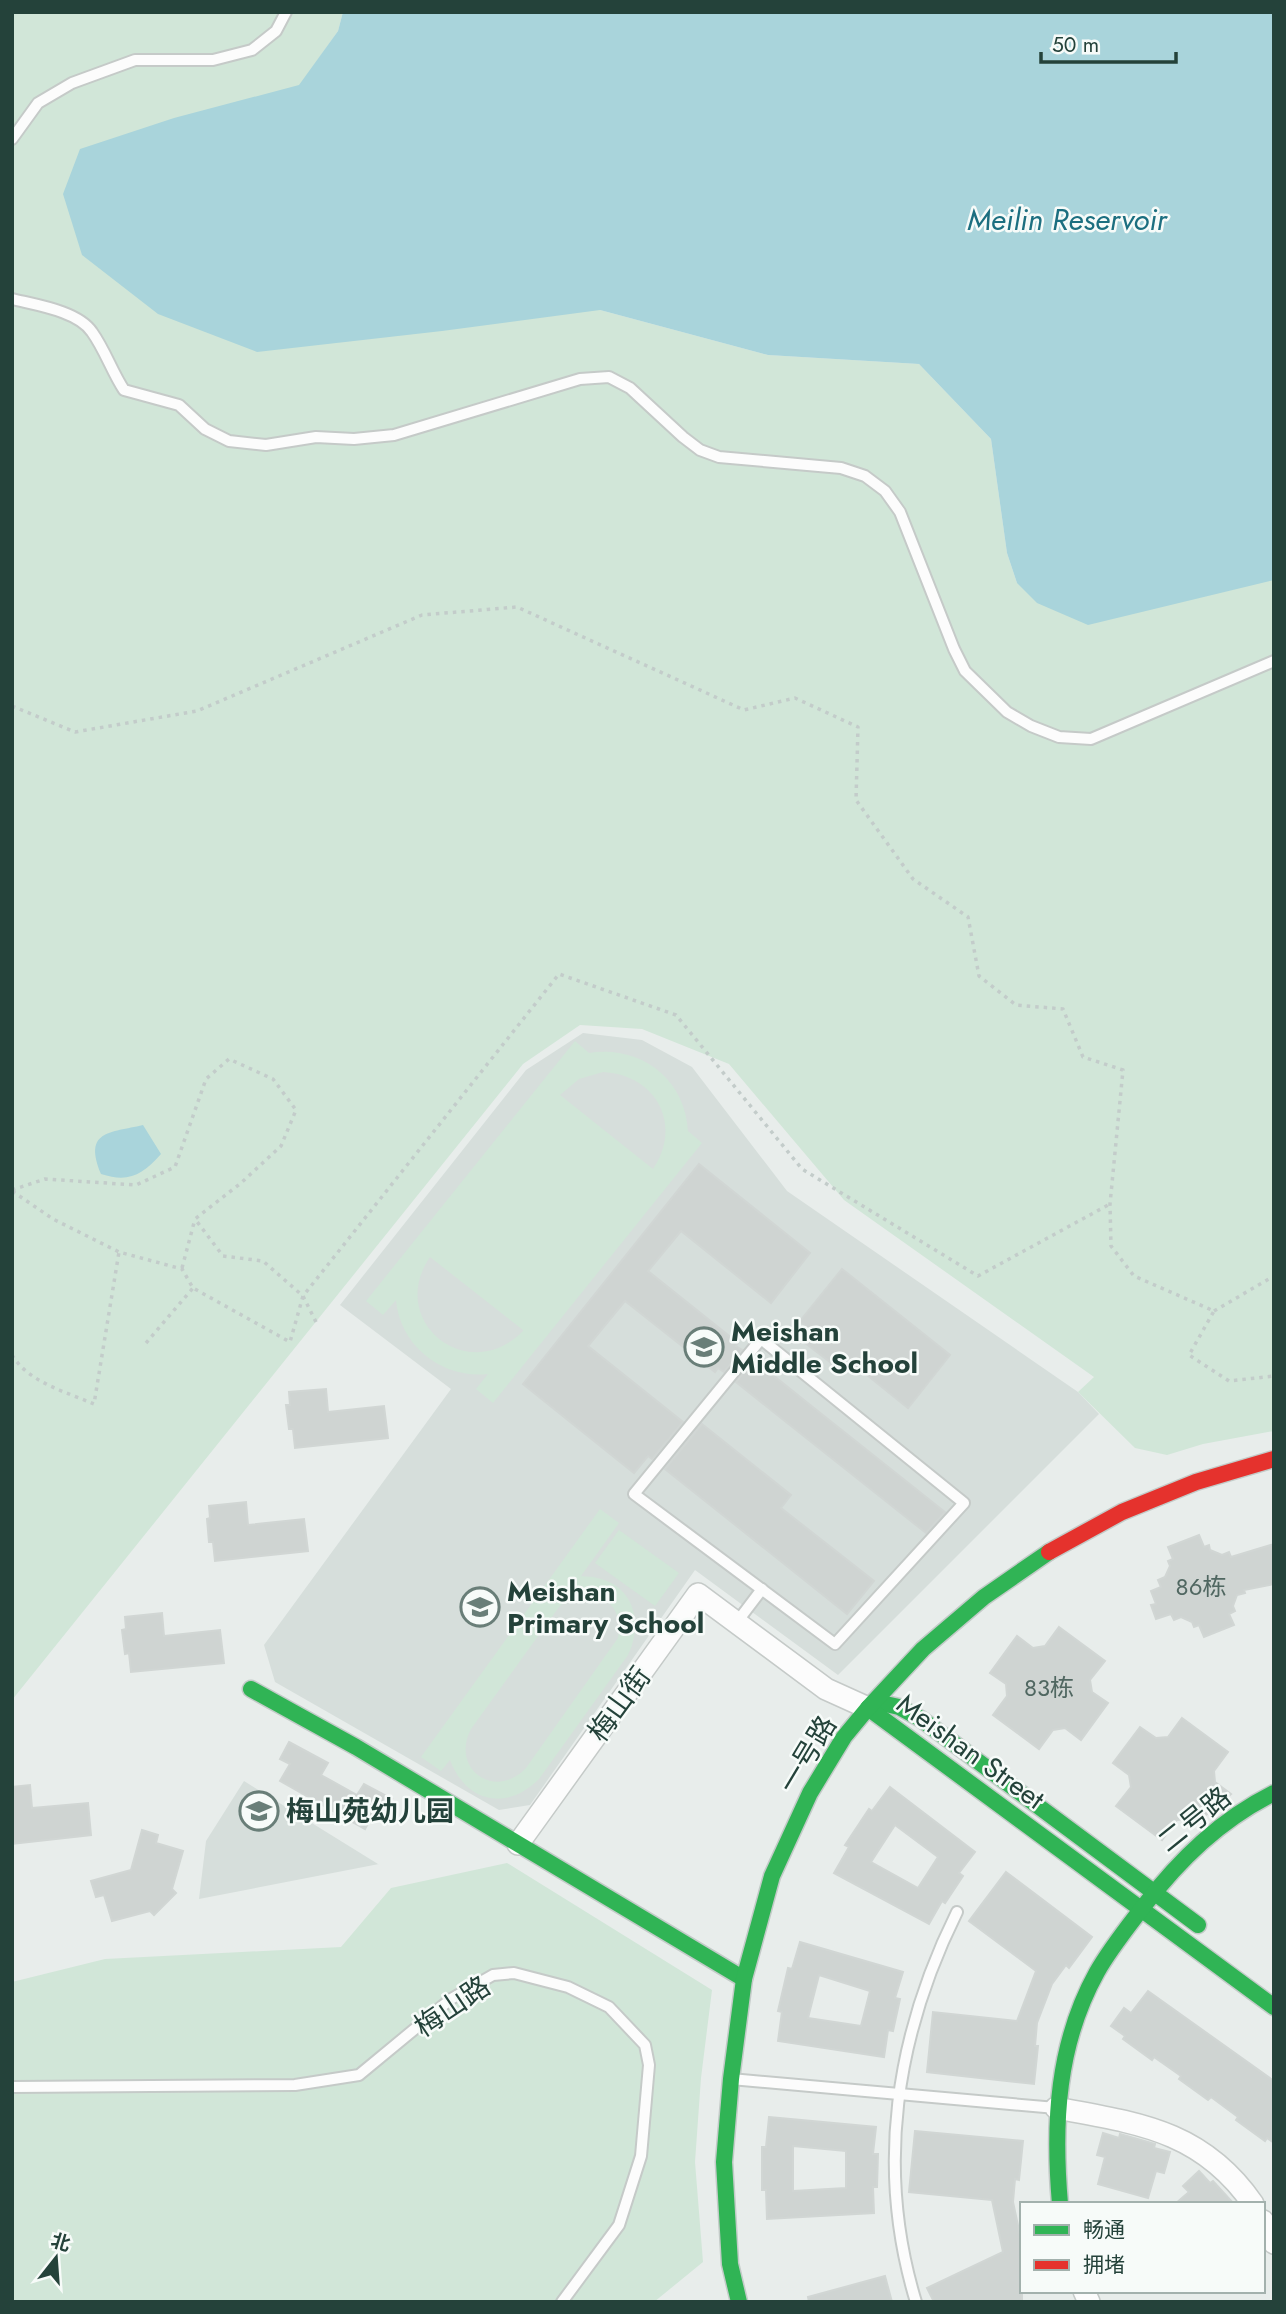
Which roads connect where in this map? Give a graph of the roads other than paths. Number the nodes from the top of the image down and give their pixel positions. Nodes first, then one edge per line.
1 (286, 12) edge
2 (12, 139) edge
3 (12, 299) edge
4 (1274, 661) edge
5 (1274, 1459) edge
6 (762, 1589) junction
7 (737, 1622) junction
8 (251, 1689) dead end
9 (868, 1708) junction
10 (1274, 1793) edge
11 (518, 1844) junction
12 (1154, 1892) junction
13 (1141, 1909) junction
14 (957, 1912) dead end
15 (1208, 1932) dead end
16 (744, 1979) junction
17 (1274, 2007) edge
18 (731, 2079) junction
19 (12, 2087) edge
20 (899, 2093) junction
21 (1056, 2108) junction
22 (1060, 2202) edge
23 (1251, 2202) edge
24 (1265, 2225) edge
25 (1274, 2243) edge
26 (562, 2302) edge
27 (739, 2302) edge
28 (916, 2302) edge

1 - 2 lane
3 - 4 lane
5 - 9 street, 一号路
6 - 6 lane
6 - 7 lane
7 - 9 street, 梅山街
7 - 11 street, 梅山街
8 - 11 street
9 - 12 street, Meishan Street
9 - 13 street, Meishan Street
9 - 16 street, 一号路
10 - 12 street, 二号路
11 - 16 street
12 - 13 street, 二号路
12 - 15 street, Meishan Street
13 - 17 street, Meishan Street
13 - 21 street, 二号路
14 - 20 lane
16 - 18 street, 一号路
18 - 20 lane
18 - 27 street, 一号路
19 - 26 lane, 梅山路
20 - 21 lane
20 - 28 lane
21 - 22 street, 二号路
21 - 23 street
24 - 25 street

